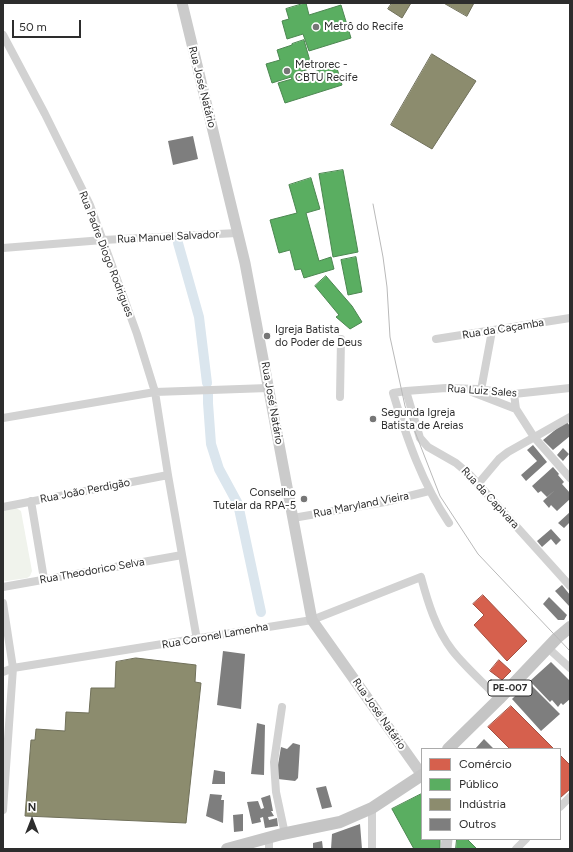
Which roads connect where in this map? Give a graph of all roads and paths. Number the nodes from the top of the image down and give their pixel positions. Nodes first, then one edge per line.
1 (182, 3) edge
2 (3, 35) edge
3 (237, 233) junction
4 (103, 240) junction
5 (3, 248) edge
6 (570, 318) edge
7 (492, 331) junction
8 (341, 339) dead end
9 (436, 339) dead end
10 (268, 388) junction
11 (464, 388) junction
12 (570, 388) edge
13 (406, 390) junction
14 (481, 390) junction
15 (155, 392) junction
16 (514, 394) junction
17 (340, 396) dead end
18 (516, 409) junction
19 (570, 417) edge
20 (3, 418) edge
21 (534, 437) junction
22 (168, 475) junction
23 (570, 478) edge
24 (478, 484) junction
25 (429, 491) junction
26 (31, 501) junction
27 (3, 507) edge
28 (293, 518) junction
29 (449, 523) dead end
30 (182, 555) junction
31 (44, 579) junction
32 (3, 586) edge
33 (570, 586) edge
34 (3, 603) edge
35 (312, 620) junction
36 (570, 627) edge
37 (198, 640) junction
38 (548, 648) junction
39 (13, 668) junction
40 (570, 668) edge
41 (3, 672) edge
42 (499, 699) junction
43 (282, 707) dead end
44 (449, 748) edge
45 (421, 774) edge
46 (421, 776) edge
47 (4, 788) edge
48 (570, 797) edge
49 (561, 806) edge
50 (372, 808) junction
51 (3, 810) edge
52 (285, 834) junction
53 (525, 840) edge
54 (269, 844) edge
55 (227, 849) edge
56 (372, 849) edge
57 (516, 849) edge

1 - 3 main road, Rua José Natário
2 - 4 street, Rua Padre Diogo Rodrigues
3 - 4 street, Rua Manuel Salvador
3 - 10 main road, Rua José Natário
4 - 5 street, Rua Manuel Salvador
4 - 15 street, Rua Padre Diogo Rodrigues
6 - 7 street, Rua da Caçamba
7 - 9 street, Rua da Caçamba
7 - 14 street
8 - 17 street
10 - 15 street
10 - 28 main road, Rua José Natário
11 - 13 street, Rua Luiz Sales
11 - 14 street, Rua Luiz Sales
11 - 18 street
12 - 16 street, Rua Luiz Sales
13 - 24 street, Rua da Capivara
13 - 25 street, Rua Luiz Sales
14 - 16 street, Rua Luiz Sales
15 - 20 street
15 - 22 street, Rua Padre Diogo Rodrigues
16 - 18 street
18 - 21 street
19 - 21 street
21 - 23 street
21 - 24 street
22 - 26 street, Rua João Perdigão
22 - 30 street, Rua Padre Diogo Rodrigues
24 - 33 street, Rua da Capivara
25 - 28 street, Rua Maryland Vieira
25 - 29 street
26 - 27 street, Rua João Perdigão
26 - 31 street
28 - 35 main road, Rua José Natário
30 - 31 street, Rua Theodorico Selva
30 - 37 street, Rua Padre Diogo Rodrigues
31 - 32 street, Rua Theodorico Selva
34 - 39 street
35 - 37 street, Rua Coronel Lamenha
35 - 42 street, Rua Coronel Lamenha
35 - 45 main road, Rua José Natário
36 - 38 main road, PE-007
37 - 39 street, Rua Coronel Lamenha
38 - 40 street
38 - 42 main road, PE-007
39 - 41 street, Rua Coronel Lamenha
39 - 47 street
42 - 44 main road, PE-007
43 - 52 street
46 - 50 main road
47 - 51 street
48 - 49 street
50 - 52 main road
50 - 56 street
52 - 54 main road
53 - 57 street
54 - 55 main road

